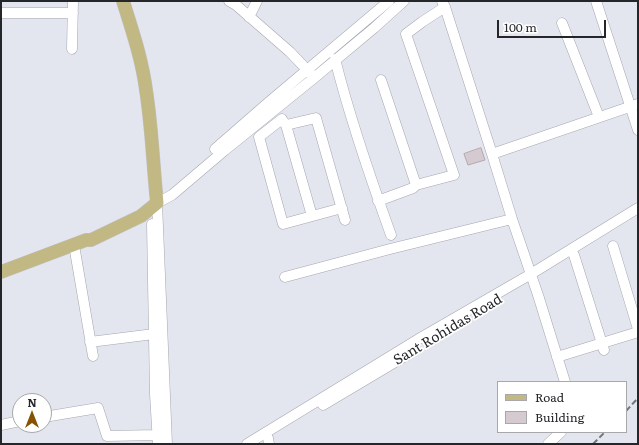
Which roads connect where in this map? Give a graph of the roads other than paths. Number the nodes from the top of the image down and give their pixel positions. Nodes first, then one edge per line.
1 (73, 1) edge
2 (119, 1) edge
3 (123, 1) edge
4 (229, 1) edge
5 (257, 1) edge
6 (389, 1) edge
7 (404, 1) edge
8 (596, 1) edge
9 (443, 4) edge
10 (1, 13) edge
11 (73, 13) junction
12 (249, 16) junction
13 (562, 23) dead end
14 (72, 49) dead end
15 (336, 59) junction
16 (311, 74) junction
17 (381, 80) dead end
18 (634, 105) edge
19 (275, 109) junction
20 (599, 117) junction
21 (284, 122) junction
22 (638, 130) edge
23 (230, 141) junction
24 (492, 154) junction
25 (416, 185) junction
26 (378, 201) junction
27 (154, 202) junction
28 (342, 208) junction
29 (638, 208) edge
30 (312, 216) junction
31 (638, 216) edge
32 (512, 219) junction
33 (345, 220) dead end
34 (391, 235) dead end
35 (74, 245) junction
36 (613, 246) dead end
37 (574, 255) junction
38 (1, 272) edge
39 (285, 277) dead end
40 (532, 277) junction
41 (638, 329) edge
42 (638, 332) edge
43 (154, 334) junction
44 (90, 342) junction
45 (603, 347) junction
46 (93, 356) dead end
47 (557, 356) junction
48 (565, 381) edge
49 (52, 416) edge
50 (12, 423) edge
51 (1, 425) edge
52 (560, 433) edge
53 (157, 439) edge
54 (107, 440) edge
55 (268, 441) edge
56 (167, 444) edge
57 (247, 444) edge
58 (258, 444) edge
59 (548, 444) edge

1 - 11 street
2 - 27 main road
3 - 27 main road
4 - 12 street
5 - 12 street
6 - 16 street
7 - 15 street
8 - 18 street
9 - 24 street
9 - 25 street
10 - 11 street
11 - 14 street
12 - 16 street
13 - 20 street
15 - 16 street
15 - 26 street
16 - 19 street
16 - 23 street
17 - 25 street
18 - 20 street
18 - 22 street
19 - 21 street
19 - 23 street
20 - 24 street
21 - 28 street
21 - 30 street
21 - 30 street
23 - 27 street
24 - 32 street
25 - 26 street
26 - 34 street
27 - 35 main road
27 - 43 street
27 - 56 street
28 - 30 street
28 - 33 street
29 - 40 street
31 - 37 street, Sant Rohidas Road
32 - 39 street
32 - 40 street
35 - 38 main road
35 - 44 street
36 - 41 street
37 - 40 street, Sant Rohidas Road
37 - 45 street
40 - 47 street
40 - 55 street, Sant Rohidas Road
40 - 57 street
42 - 45 street
43 - 44 street
43 - 53 street
44 - 46 street
45 - 47 street
47 - 48 street
49 - 54 street
50 - 51 street
52 - 59 street
53 - 54 street
55 - 58 street, Sant Rohidas Road

